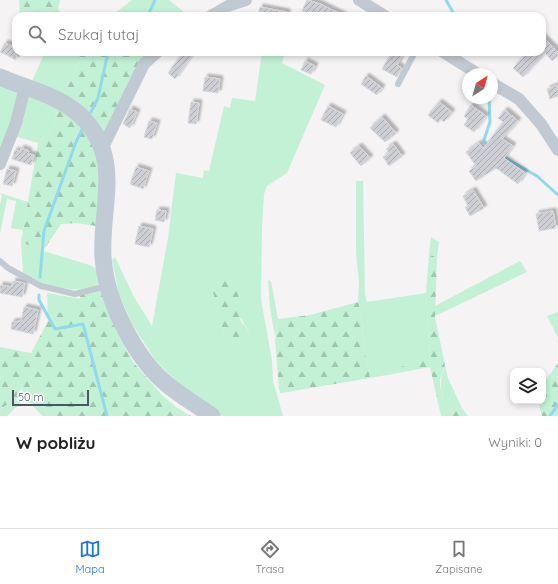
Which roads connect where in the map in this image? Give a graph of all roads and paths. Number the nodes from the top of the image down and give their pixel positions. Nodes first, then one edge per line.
1 (246, 0) edge
2 (359, 0) edge
3 (218, 12) edge
4 (378, 12) edge
5 (152, 56) edge
6 (413, 56) edge
7 (449, 56) edge
8 (468, 68) edge
9 (0, 77) edge
10 (398, 84) dead end
11 (25, 87) junction
12 (498, 87) edge
13 (103, 147) junction
14 (558, 150) edge
15 (0, 164) edge
16 (0, 261) edge
17 (109, 286) junction
18 (212, 416) edge

1 - 3 street
2 - 4 street
5 - 13 street
6 - 10 lane
7 - 8 street
9 - 11 street
11 - 13 street
11 - 15 street
12 - 14 street
13 - 17 street
16 - 17 lane
17 - 18 street

